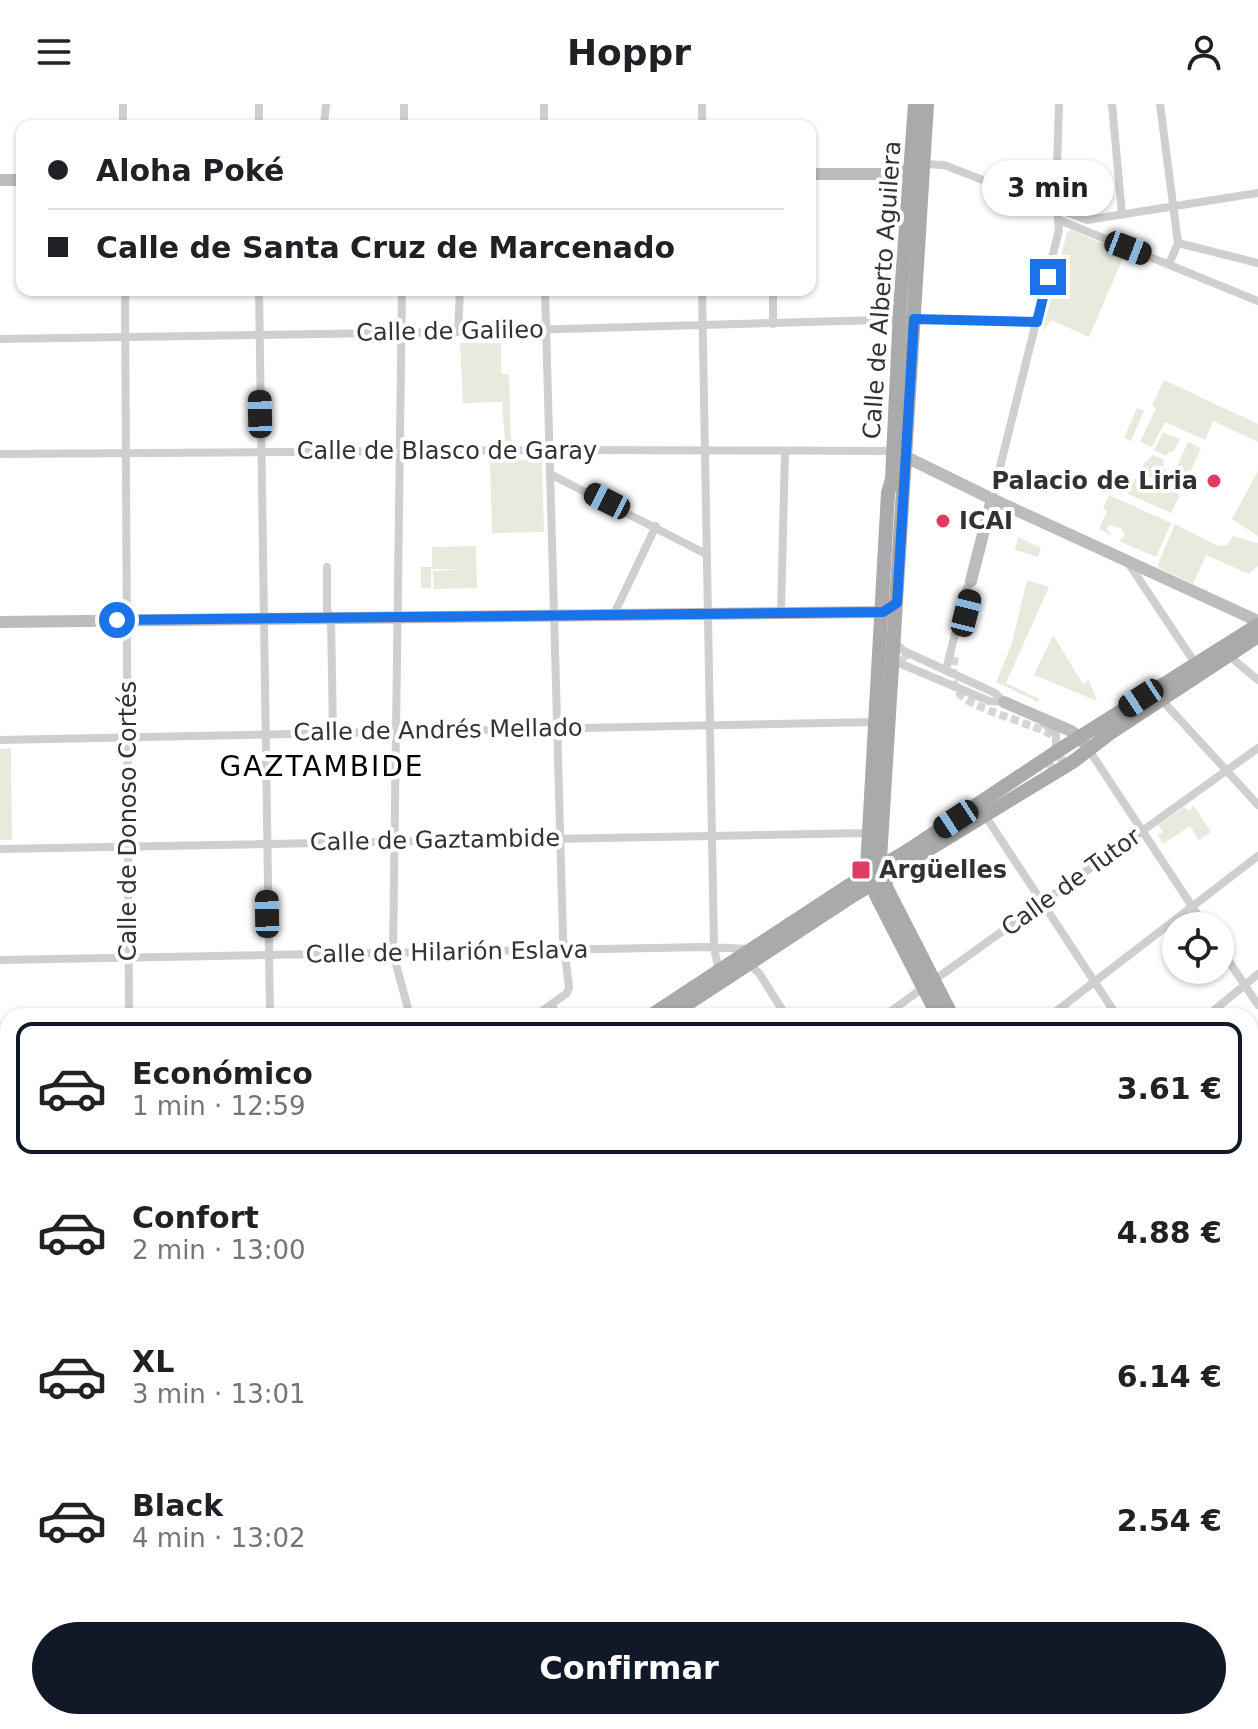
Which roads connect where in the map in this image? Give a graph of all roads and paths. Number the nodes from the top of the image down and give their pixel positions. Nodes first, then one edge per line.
1 (915, 104) edge
2 (927, 104) edge
3 (1059, 104) edge
4 (1112, 104) edge
5 (1160, 104) edge
6 (917, 167) junction
7 (816, 174) edge
8 (1258, 196) edge
9 (1174, 207) junction
10 (1058, 209) junction
11 (1122, 215) junction
12 (1059, 220) junction
13 (1092, 220) junction
14 (1089, 232) junction
15 (1178, 243) junction
16 (1258, 263) edge
17 (1169, 264) junction
18 (125, 296) edge
19 (259, 296) edge
20 (402, 296) edge
21 (460, 296) edge
22 (545, 296) edge
23 (702, 296) edge
24 (773, 296) edge
25 (1258, 301) edge
26 (907, 319) junction
27 (1037, 322) junction
28 (773, 324) junction
29 (702, 326) junction
30 (546, 329) junction
31 (458, 332) junction
32 (401, 333) junction
33 (259, 335) junction
34 (126, 336) junction
35 (0, 339) edge
36 (549, 450) junction
37 (704, 450) junction
38 (399, 451) junction
39 (785, 451) junction
40 (126, 453) junction
41 (260, 453) junction
42 (899, 453) junction
43 (0, 454) edge
44 (550, 474) junction
45 (992, 499) junction
46 (656, 526) junction
47 (706, 554) junction
48 (1126, 560) junction
49 (327, 567) dead end
50 (971, 581) junction
51 (889, 604) junction
52 (781, 613) junction
53 (614, 614) junction
54 (708, 614) junction
55 (554, 615) junction
56 (331, 618) junction
57 (397, 618) junction
58 (127, 620) junction
59 (263, 620) junction
60 (0, 622) edge
61 (1258, 623) edge
62 (1258, 636) edge
63 (891, 637) junction
64 (1223, 652) junction
65 (955, 657) tunnel mouth
66 (900, 660) junction
67 (1195, 663) junction
68 (946, 670) junction
69 (1258, 680) edge
70 (1161, 699) junction
71 (1004, 702) junction
72 (1040, 718) junction
73 (877, 722) junction
74 (710, 725) junction
75 (557, 728) junction
76 (396, 732) junction
77 (333, 733) junction
78 (265, 734) junction
79 (128, 737) junction
80 (1080, 737) junction
81 (0, 740) edge
82 (1258, 748) edge
83 (1089, 750) junction
84 (1056, 752) junction
85 (1048, 769) tunnel mouth
86 (1226, 771) junction
87 (1258, 805) edge
88 (986, 817) junction
89 (962, 829) junction
90 (1142, 831) junction
91 (869, 833) junction
92 (712, 836) junction
93 (561, 838) junction
94 (395, 842) junction
95 (266, 843) junction
96 (128, 847) junction
97 (0, 849) edge
98 (1258, 856) edge
99 (876, 876) junction
100 (1042, 903) junction
101 (1193, 908) junction
102 (1196, 912) edge
103 (714, 947) junction
104 (565, 950) junction
105 (393, 953) junction
106 (268, 955) junction
107 (750, 956) junction
108 (129, 958) junction
109 (0, 960) edge
110 (1234, 970) edge
111 (1258, 974) edge
112 (721, 975) junction
113 (1094, 981) junction
114 (929, 984) junction
115 (1244, 985) junction
116 (551, 1005) junction
117 (1258, 1005) edge
118 (129, 1008) edge
119 (270, 1008) edge
120 (408, 1008) edge
121 (547, 1008) edge
122 (553, 1008) edge
123 (673, 1008) edge
124 (781, 1008) edge
125 (895, 1008) edge
126 (936, 1008) edge
127 (946, 1008) edge
128 (1060, 1008) edge
129 (1112, 1008) edge
130 (1217, 1008) edge

1 - 6 main road, Calle de Alberto Aguilera
2 - 6 main road, Calle de Alberto Aguilera
3 - 10 street
4 - 11 street
5 - 9 street
6 - 7 street
6 - 10 street
6 - 26 main road, Calle de Alberto Aguilera
8 - 9 street
9 - 11 street
9 - 15 street
10 - 12 street
10 - 13 street
11 - 13 street
12 - 14 street
12 - 27 street
13 - 14 street
14 - 17 street
15 - 16 street
15 - 17 street
17 - 25 street
18 - 34 street, Calle de Donoso Cortés
19 - 33 street
20 - 32 street
21 - 31 street
22 - 30 street
23 - 29 street
24 - 28 street
26 - 27 street, Calle de Galileo
26 - 28 street, Calle de Galileo
26 - 42 main road, Calle de Alberto Aguilera
27 - 45 street
28 - 29 street, Calle de Galileo
29 - 30 street, Calle de Galileo
29 - 37 street
30 - 31 street, Calle de Galileo
30 - 36 street
31 - 32 street, Calle de Galileo
32 - 33 street, Calle de Galileo
32 - 38 street
33 - 34 street, Calle de Galileo
33 - 41 street
34 - 35 street, Calle de Galileo
34 - 40 street, Calle de Donoso Cortés
36 - 37 street, Calle de Blasco de Garay
36 - 38 street, Calle de Blasco de Garay
36 - 44 street
37 - 39 street, Calle de Blasco de Garay
37 - 47 street
38 - 41 street, Calle de Blasco de Garay
38 - 57 street
39 - 42 street, Calle de Blasco de Garay
39 - 52 street
40 - 41 street, Calle de Blasco de Garay
40 - 43 street, Calle de Blasco de Garay
40 - 58 street, Calle de Donoso Cortés
41 - 59 street
42 - 45 street
42 - 51 main road, Calle de Alberto Aguilera
42 - 51 main road, Calle de Alberto Aguilera
44 - 46 street
44 - 55 street
45 - 48 street
45 - 50 street
46 - 47 street
46 - 53 street
47 - 54 street
48 - 61 street
48 - 67 street
49 - 56 street
50 - 65 street
50 - 68 street
51 - 52 street
51 - 63 main road, Calle de Alberto Aguilera
51 - 73 main road, Calle de Alberto Aguilera
52 - 54 street
53 - 54 street
53 - 55 street
54 - 74 street
55 - 57 street
55 - 75 street
56 - 57 street
56 - 59 street
56 - 77 street
57 - 76 street
58 - 59 street
58 - 60 street
58 - 79 street, Calle de Donoso Cortés
59 - 78 street
61 - 64 main road
62 - 64 main road
63 - 66 main road, Calle de Alberto Aguilera
63 - 68 street
64 - 67 main road
64 - 69 street
64 - 70 main road
66 - 71 street
66 - 99 main road, Calle de Alberto Aguilera
67 - 80 main road
68 - 71 street
70 - 83 main road
70 - 86 street
71 - 72 street
72 - 80 street
72 - 84 street
73 - 74 street, Calle de Andrés Mellado
73 - 91 main road, Calle de Alberto Aguilera
74 - 75 street, Calle de Andrés Mellado
74 - 92 street
75 - 76 street, Calle de Andrés Mellado
75 - 93 street
76 - 77 street, Calle de Andrés Mellado
76 - 94 street
77 - 78 street, Calle de Andrés Mellado
78 - 79 street, Calle de Andrés Mellado
78 - 95 street
79 - 81 street, Calle de Andrés Mellado
79 - 96 street, Calle de Donoso Cortés
80 - 83 street
80 - 84 main road
82 - 86 street, Calle de Tutor
83 - 88 main road
83 - 90 street
84 - 99 main road
85 - 89 street
86 - 87 street
86 - 90 street, Calle de Tutor
88 - 89 main road
88 - 100 street
89 - 99 main road
90 - 100 street, Calle de Tutor
90 - 101 street
91 - 92 street, Calle de Gaztambide
91 - 99 main road, Calle de Alberto Aguilera
92 - 93 street, Calle de Gaztambide
92 - 103 street
93 - 94 street, Calle de Gaztambide
93 - 104 street
94 - 95 street, Calle de Gaztambide
94 - 105 street
95 - 96 street, Calle de Gaztambide
95 - 106 street
96 - 97 street, Calle de Gaztambide
96 - 108 street, Calle de Donoso Cortés
98 - 101 street
99 - 107 main road
99 - 114 main road
100 - 113 street
100 - 114 street, Calle de Tutor
101 - 102 street
101 - 113 street
103 - 104 street, Calle de Hilarión Eslava
103 - 107 street, Calle de Hilarión Eslava
103 - 112 street
104 - 105 street, Calle de Hilarión Eslava
104 - 116 street
105 - 106 street, Calle de Hilarión Eslava
105 - 120 street
106 - 108 street, Calle de Hilarión Eslava
106 - 119 street
107 - 112 main road
107 - 124 street
108 - 109 street, Calle de Hilarión Eslava
108 - 118 street, Calle de Donoso Cortés
110 - 115 street
111 - 115 street
112 - 123 main road
113 - 128 street
113 - 129 street
114 - 125 street, Calle de Tutor
114 - 126 main road
114 - 127 main road
115 - 117 street
115 - 130 street
116 - 121 street
116 - 122 street

